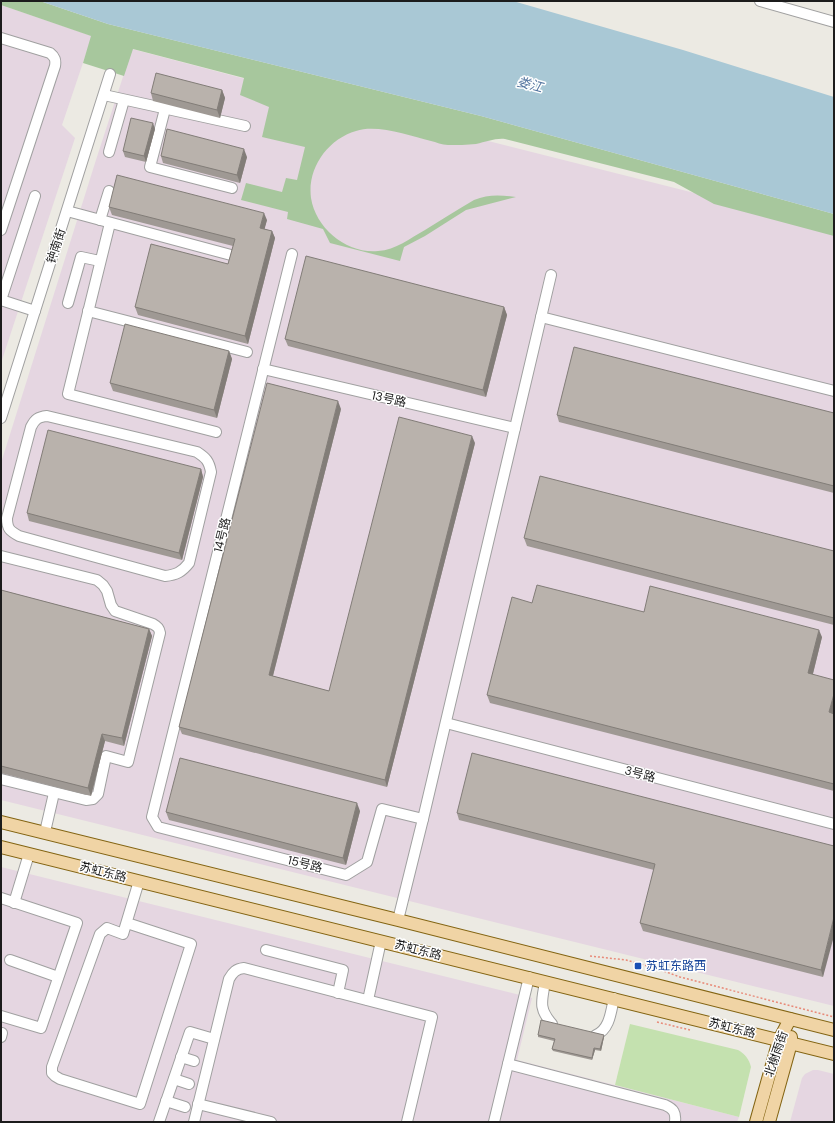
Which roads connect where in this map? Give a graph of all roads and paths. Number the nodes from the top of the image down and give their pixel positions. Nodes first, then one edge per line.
1 (760, 1) edge
2 (834, 22) edge
3 (1, 38) edge
4 (110, 74) dead end
5 (104, 95) junction
6 (124, 100) junction
7 (165, 109) junction
8 (244, 126) dead end
9 (109, 152) dead end
10 (232, 188) dead end
11 (109, 191) dead end
12 (35, 196) dead end
13 (67, 211) junction
14 (105, 222) junction
15 (1, 230) edge
16 (292, 254) dead end
17 (231, 255) edge
18 (100, 261) junction
19 (550, 275) dead end
20 (1, 300) edge
21 (68, 303) dead end
22 (35, 311) junction
23 (88, 311) junction
24 (541, 317) junction
25 (247, 352) dead end
26 (263, 369) junction
27 (834, 391) edge
28 (1, 418) edge
29 (515, 428) junction
30 (216, 432) dead end
31 (4, 518) edge
32 (1, 556) edge
33 (446, 724) junction
34 (1, 779) edge
35 (54, 793) junction
36 (152, 817) joint
37 (423, 819) junction
38 (1, 822) edge
39 (834, 824) edge
40 (45, 832) junction
41 (1, 847) edge
42 (29, 854) junction
43 (139, 881) junction
44 (1, 898) edge
45 (14, 902) junction
46 (398, 920) junction
47 (126, 923) junction
48 (382, 941) junction
49 (266, 950) dead end
50 (10, 960) dead end
51 (58, 977) junction
52 (529, 977) junction
53 (545, 982) junction
54 (338, 993) junction
55 (614, 998) junction
56 (368, 1000) junction
57 (1, 1016) edge
58 (790, 1019) junction
59 (552, 1024) edge
60 (834, 1030) edge
61 (1, 1033) edge
62 (596, 1035) edge
63 (1, 1037) edge
64 (214, 1039) junction
65 (779, 1040) junction
66 (791, 1043) junction
67 (834, 1054) edge
68 (181, 1057) junction
69 (194, 1061) dead end
70 (508, 1064) junction
71 (174, 1079) junction
72 (189, 1084) dead end
73 (166, 1101) junction
74 (198, 1104) junction
75 (185, 1107) dead end
76 (159, 1122) edge
77 (194, 1122) edge
78 (271, 1122) edge
79 (407, 1122) edge
80 (494, 1122) edge
81 (675, 1122) edge
82 (756, 1122) edge
83 (769, 1122) edge

1 - 2 street
3 - 15 street
4 - 5 street, 钟南街
5 - 6 street
5 - 13 street, 钟南街
6 - 7 street
6 - 9 street
7 - 8 street
7 - 10 street
11 - 14 street
12 - 20 street
13 - 14 street
13 - 22 street, 钟南街
14 - 17 street
14 - 18 street
16 - 26 street, 14号路
18 - 21 street
18 - 23 street
19 - 24 street
20 - 22 street
22 - 28 street, 钟南街
23 - 25 street
23 - 30 street
24 - 27 street
24 - 29 street
26 - 29 street, 13号路
26 - 36 street, 14号路
29 - 33 street
31 - 31 street
32 - 35 street
33 - 37 street
33 - 39 street, 3号路
34 - 35 street
35 - 40 street
36 - 37 street, 15号路
37 - 46 street
38 - 40 main road, 苏虹东路
40 - 46 main road, 苏虹东路
41 - 42 main road, 苏虹东路
42 - 43 main road, 苏虹东路
42 - 45 street
43 - 47 street
43 - 48 main road, 苏虹东路
44 - 45 street
45 - 51 street
46 - 58 main road, 苏虹东路
47 - 47 street
48 - 52 main road, 苏虹东路
48 - 56 street
49 - 54 street
50 - 51 street
51 - 57 street
52 - 53 main road, 苏虹东路
52 - 70 street
53 - 55 main road, 苏虹东路
53 - 59 street
54 - 56 street
54 - 64 street
55 - 62 street
55 - 65 main road, 苏虹东路
56 - 79 street
58 - 60 main road
58 - 65 main road, 北榭雨街
58 - 66 main road, 北榭雨街
61 - 63 street
64 - 68 street
64 - 74 street
65 - 66 main road, 苏虹东路
65 - 82 main road, 北榭雨街
66 - 67 main road, 苏虹东路
66 - 83 main road, 北榭雨街
68 - 69 street
68 - 71 street
70 - 80 street
70 - 81 street
71 - 72 street
71 - 73 street
73 - 75 street
73 - 76 street
74 - 77 street
74 - 78 street

